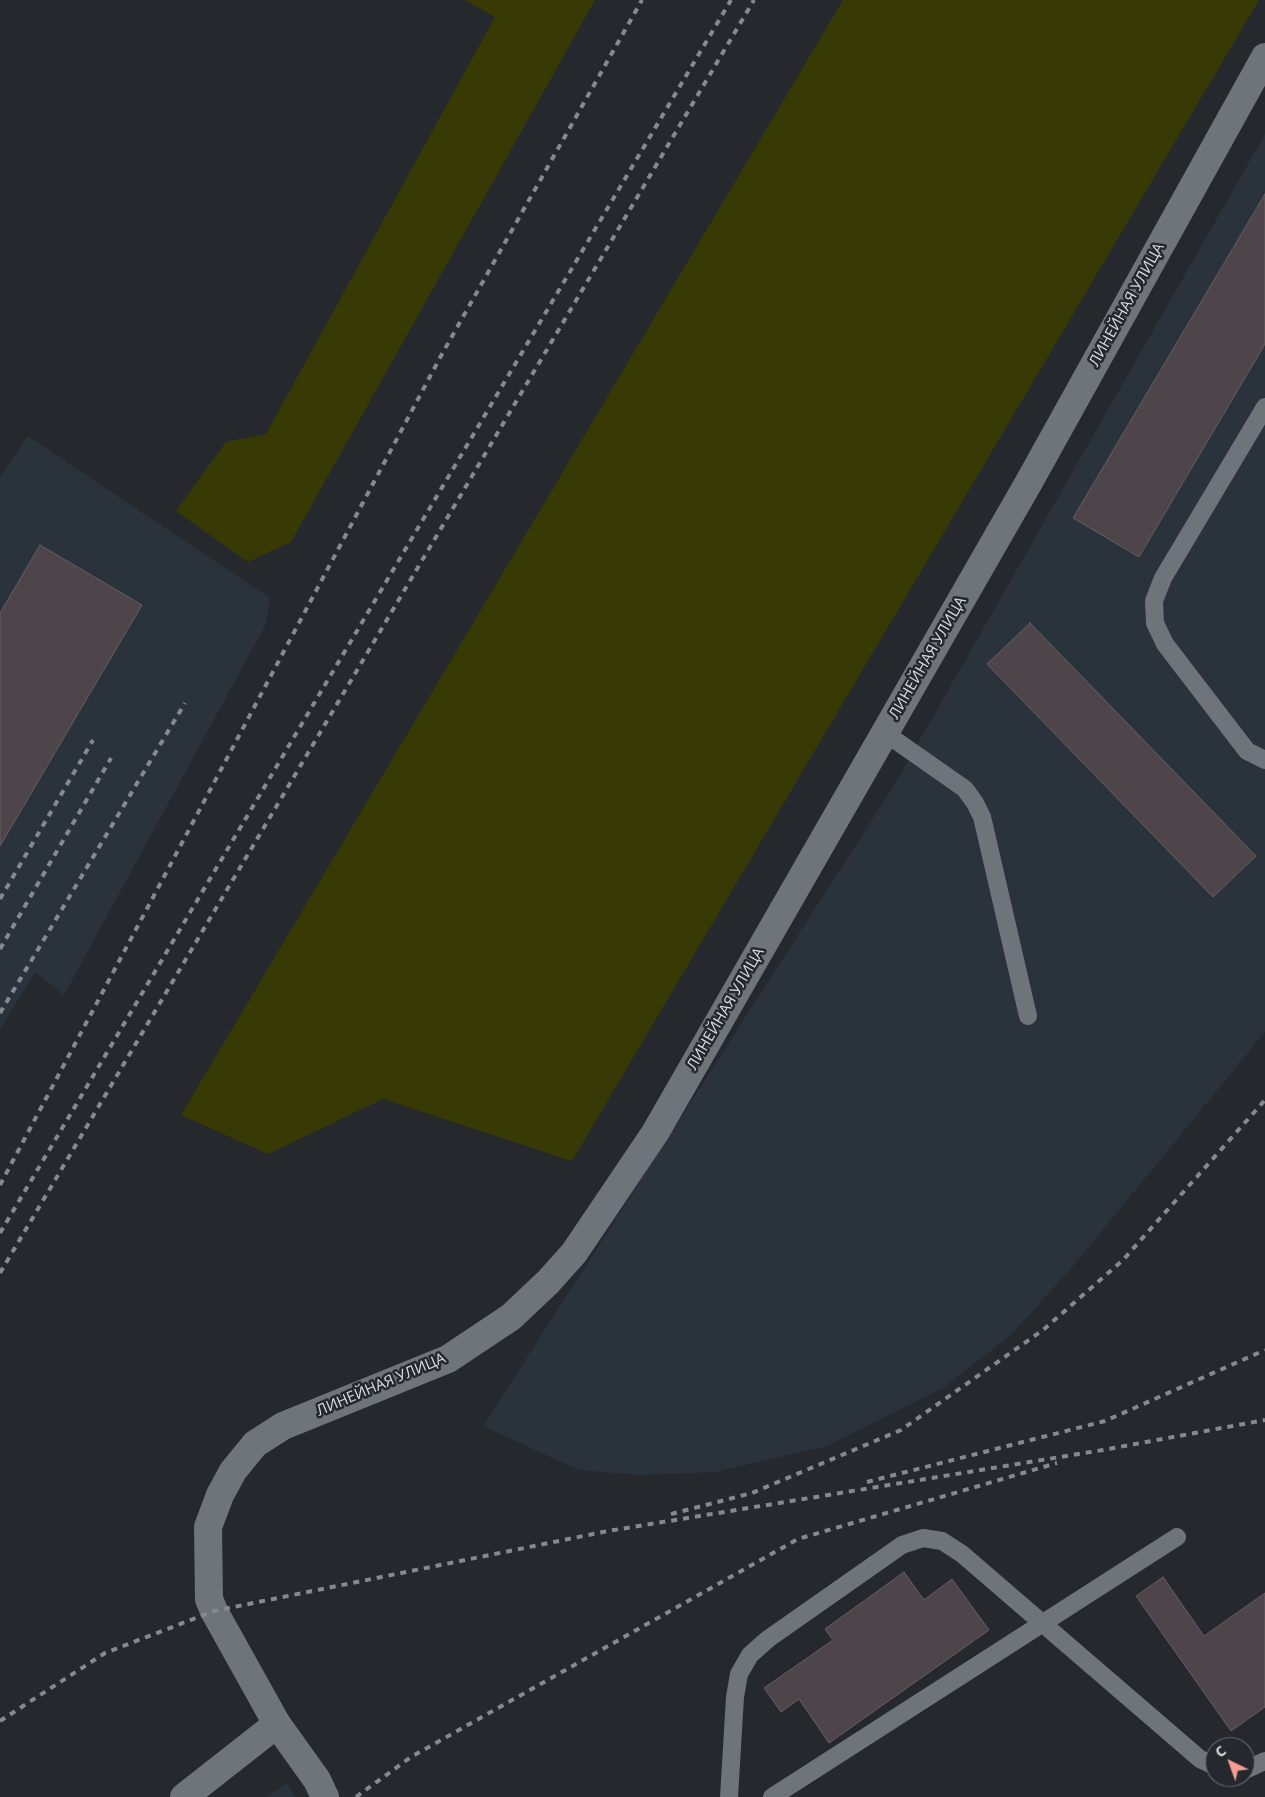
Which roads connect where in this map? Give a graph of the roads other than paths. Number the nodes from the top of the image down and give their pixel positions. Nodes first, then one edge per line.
1 (1265, 57) edge
2 (1265, 407) edge
3 (885, 733) junction
4 (1265, 760) edge
5 (1028, 1016) dead end
6 (1177, 1537) dead end
7 (1042, 1624) junction
8 (277, 1724) junction
9 (1205, 1761) edge
10 (184, 1797) edge
11 (325, 1797) edge
12 (729, 1797) edge
13 (772, 1797) edge

1 - 3 street, ЛИНЕЙНАЯ УЛИЦА
2 - 4 lane
3 - 5 lane
3 - 8 street, ЛИНЕЙНАЯ УЛИЦА
6 - 7 lane
7 - 9 lane
7 - 12 lane
7 - 13 lane
8 - 10 street
8 - 11 street, ЛИНЕЙНАЯ УЛИЦА

